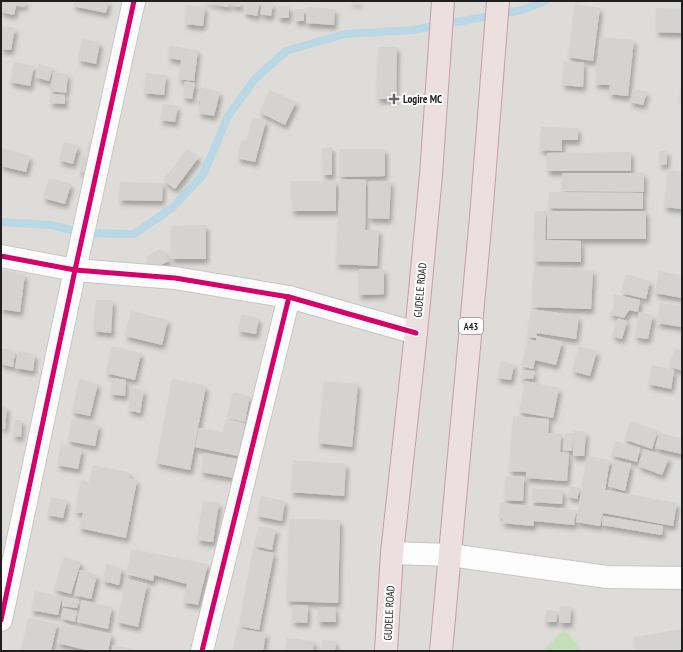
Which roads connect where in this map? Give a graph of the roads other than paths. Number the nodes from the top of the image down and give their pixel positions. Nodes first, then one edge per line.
1 (134, 1) edge
2 (443, 1) edge
3 (498, 1) edge
4 (1, 256) edge
5 (74, 270) junction
6 (289, 297) junction
7 (416, 333) junction
8 (392, 553) junction
9 (450, 555) junction
10 (682, 578) edge
11 (1, 620) edge
12 (202, 651) edge
13 (386, 651) edge
14 (441, 651) edge

1 - 5 street
2 - 7 highway, GUDELE ROAD
3 - 9 highway, A43
4 - 5 street
5 - 6 street
5 - 11 street
6 - 7 street
6 - 12 street
7 - 8 highway, GUDELE ROAD
8 - 9 street
8 - 13 highway, GUDELE ROAD
9 - 10 street
9 - 14 highway, A43

